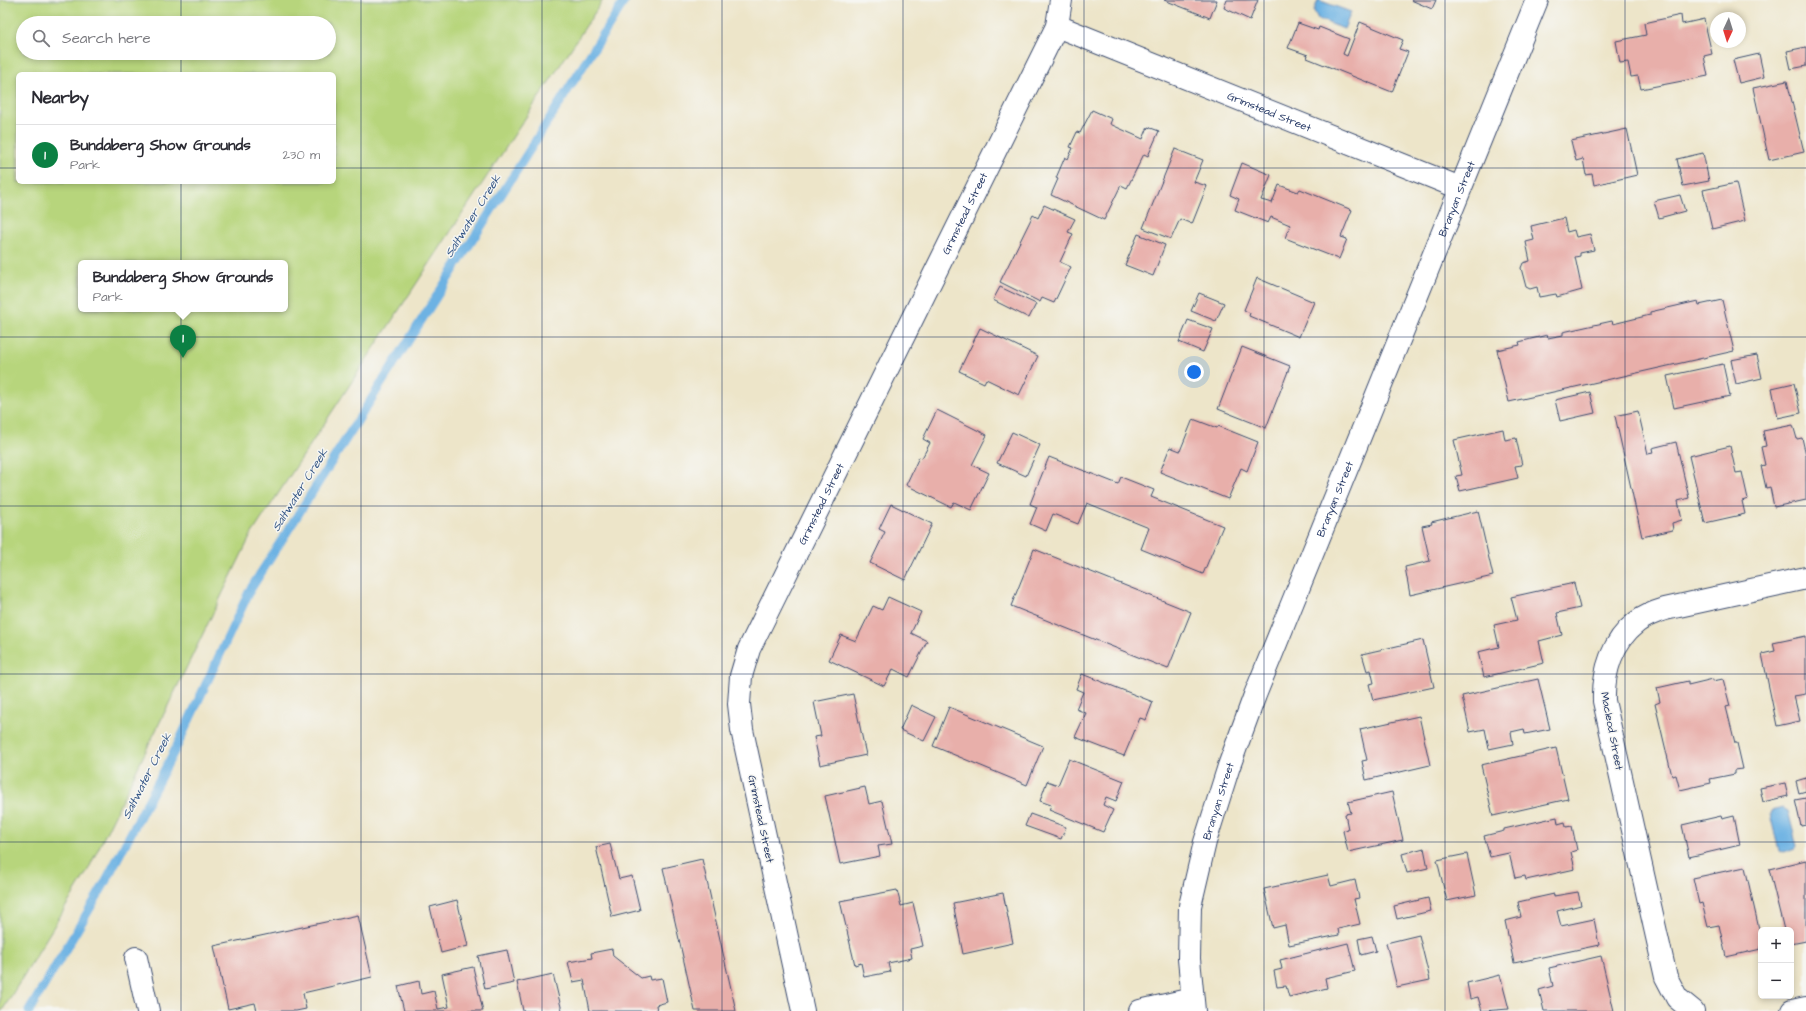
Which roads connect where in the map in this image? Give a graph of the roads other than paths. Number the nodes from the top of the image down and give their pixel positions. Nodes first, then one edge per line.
1 (1061, 0) edge
2 (1537, 0) edge
3 (1057, 26) junction
4 (1460, 188) junction
5 (1806, 578) edge
6 (136, 958) dead end
7 (1193, 1005) edge
8 (1806, 1008) edge
9 (148, 1011) edge
10 (803, 1011) edge
11 (1140, 1011) edge
12 (1693, 1011) edge
13 (1792, 1011) edge

1 - 3 street, Grimstead Street
2 - 4 street, Branyan Street
3 - 4 street, Grimstead Street
3 - 10 street, Grimstead Street
4 - 7 street, Branyan Street
5 - 12 street, Macleod Street
6 - 9 street
7 - 11 street
8 - 13 street

